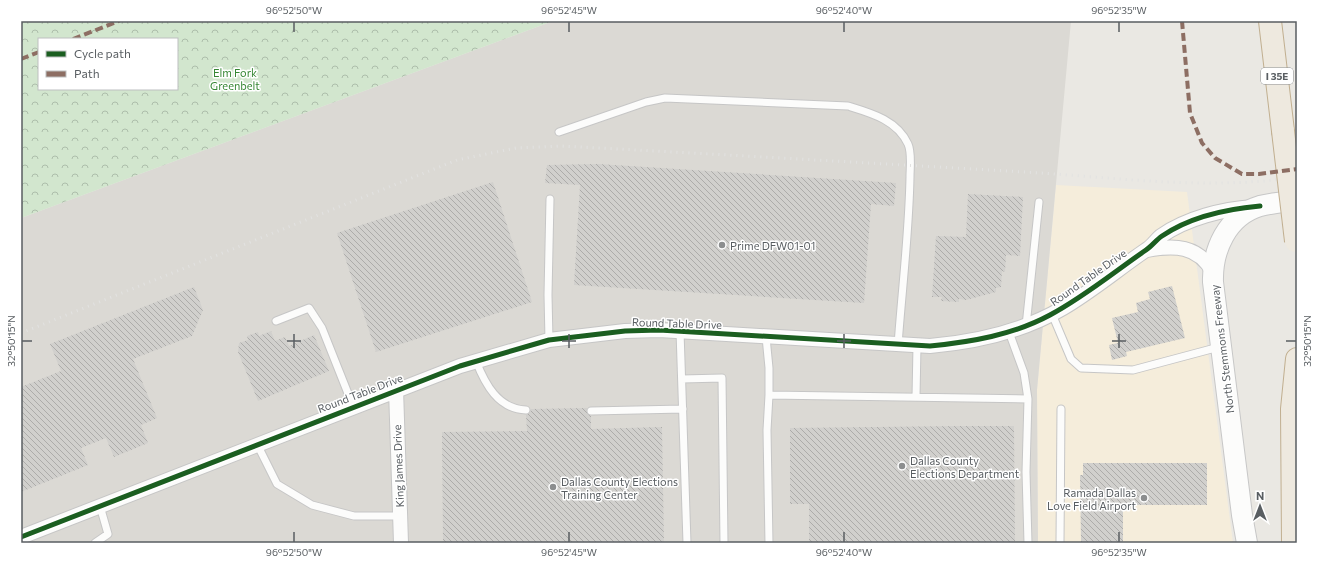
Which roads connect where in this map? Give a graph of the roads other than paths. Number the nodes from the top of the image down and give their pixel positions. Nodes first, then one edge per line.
1 (1270, 21) edge
2 (559, 132) dead end
3 (550, 199) dead end
4 (1297, 200) edge
5 (1039, 202) dead end
6 (1260, 206) junction
7 (1297, 244) edge
8 (1147, 250) junction
9 (1213, 272) junction
10 (1052, 314) junction
11 (276, 321) dead end
12 (1026, 326) junction
13 (680, 331) junction
14 (1009, 332) junction
15 (766, 337) junction
16 (549, 340) junction
17 (898, 345) junction
18 (917, 346) junction
19 (1221, 346) junction
20 (1297, 359) edge
21 (476, 361) junction
22 (682, 379) junction
23 (396, 389) junction
24 (769, 395) junction
25 (916, 397) junction
26 (1028, 399) junction
27 (353, 406) junction
28 (683, 409) junction
29 (1061, 409) dead end
30 (526, 410) dead end
31 (591, 411) dead end
32 (257, 444) junction
33 (100, 506) junction
34 (400, 516) junction
35 (39, 536) edge
36 (21, 537) edge
37 (95, 543) edge
38 (401, 543) edge
39 (687, 543) edge
40 (724, 543) edge
41 (769, 543) edge
42 (1028, 543) edge
43 (1060, 543) edge
44 (1247, 543) edge
45 (1293, 543) edge

1 - 7 highway, I 35E, bridge
2 - 17 lane
3 - 16 lane
4 - 6 main road, North Stemmons Freeway
5 - 12 lane
6 - 8 street, Round Table Drive
6 - 9 main road, North Stemmons Freeway
8 - 9 street, Round Table Drive
8 - 10 street, Round Table Drive
9 - 19 main road, North Stemmons Freeway
10 - 12 street, Round Table Drive
10 - 19 lane
11 - 27 lane
12 - 14 street, Round Table Drive
13 - 15 street, Round Table Drive
13 - 16 street, Round Table Drive
13 - 22 lane
14 - 18 street, Round Table Drive
14 - 26 lane
15 - 17 street, Round Table Drive
15 - 24 lane
16 - 21 street, Round Table Drive
17 - 18 street, Round Table Drive
18 - 25 lane
19 - 44 main road, North Stemmons Freeway
20 - 45 highway
21 - 23 street, Round Table Drive
21 - 30 lane
22 - 28 lane
22 - 40 lane
23 - 27 street, Round Table Drive
23 - 34 street, King James Drive
24 - 25 lane
24 - 41 lane
25 - 26 lane
26 - 42 lane
27 - 32 street, Round Table Drive
28 - 31 lane
28 - 39 lane
29 - 43 lane
32 - 33 street, Round Table Drive
32 - 34 lane
33 - 35 street, Round Table Drive
33 - 37 lane
34 - 38 street, King James Drive
35 - 36 street, Round Table Drive

